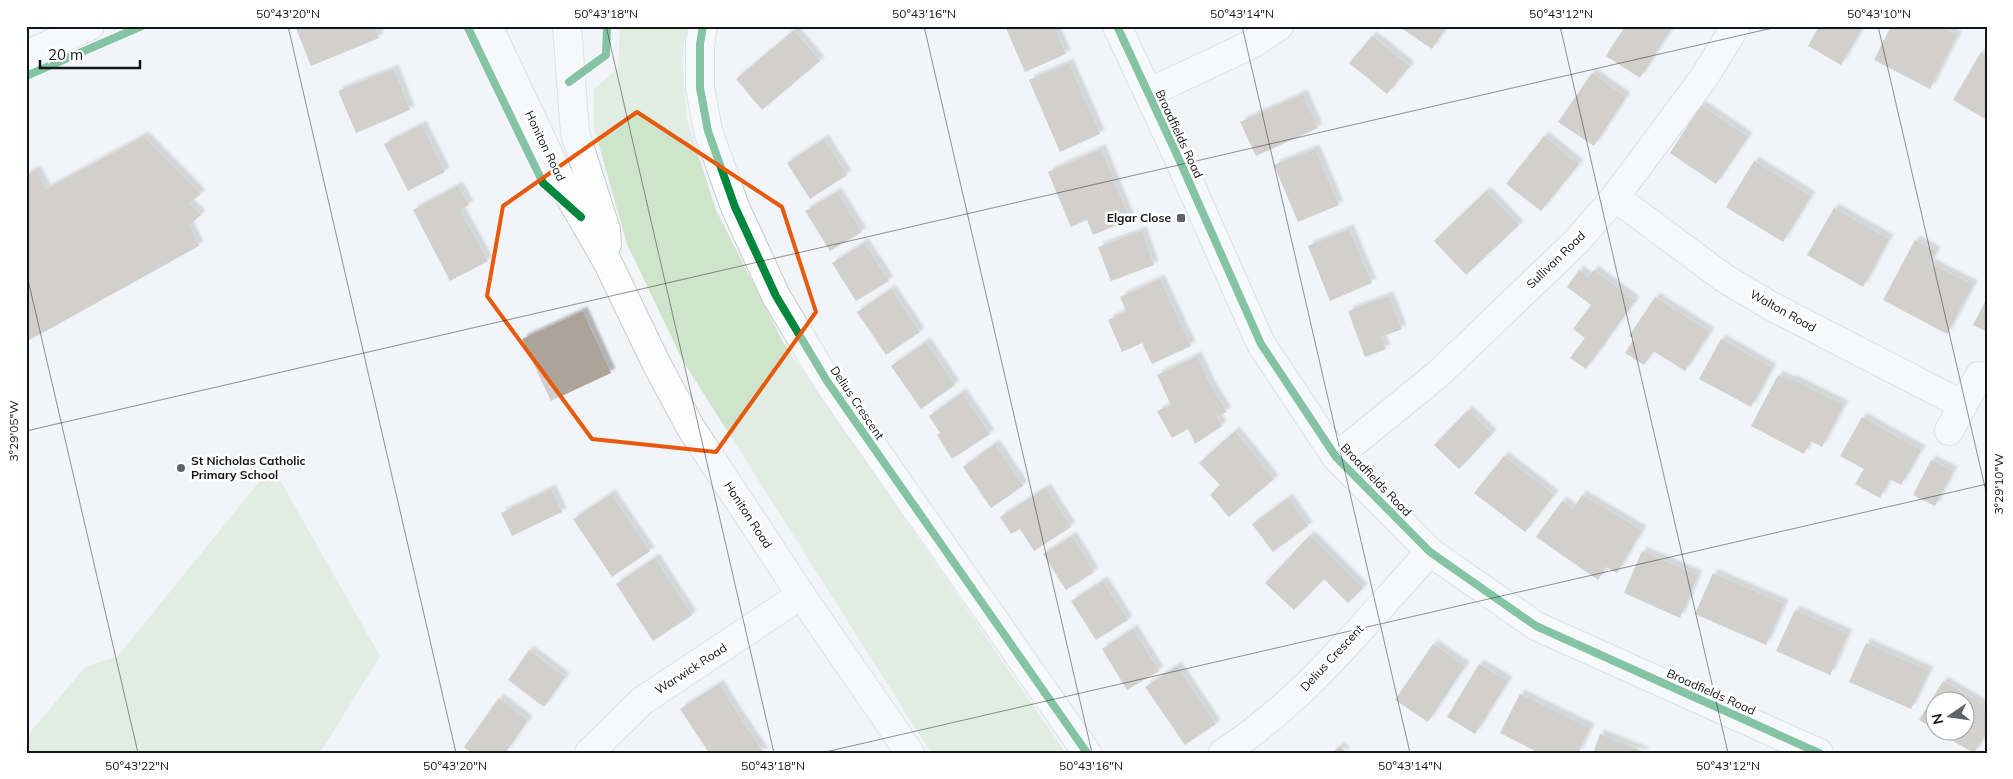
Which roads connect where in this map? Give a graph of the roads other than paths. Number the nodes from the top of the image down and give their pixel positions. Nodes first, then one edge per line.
1 (90, 26) edge
2 (488, 26) edge
3 (567, 26) edge
4 (703, 26) edge
5 (1117, 26) edge
6 (1279, 26) edge
7 (1736, 26) edge
8 (26, 55) edge
9 (1148, 93) junction
10 (1615, 197) junction
11 (608, 263) junction
12 (1979, 376) dead end
13 (1963, 405) junction
14 (1949, 431) dead end
15 (1336, 457) junction
16 (1430, 552) junction
17 (801, 595) junction
18 (589, 753) edge
19 (910, 753) edge
20 (1087, 753) edge
21 (1223, 753) edge
22 (1819, 753) edge

1 - 8 street
2 - 11 street, Honiton Road
3 - 11 street, Honiton Road
4 - 20 street, Delius Crescent
5 - 9 street, Broadfields Road
6 - 9 street
7 - 10 street, Sullivan Road
9 - 15 street, Broadfields Road
10 - 13 street, Walton Road
10 - 15 street, Sullivan Road
11 - 17 street, Honiton Road
12 - 13 street
13 - 14 street
15 - 16 street, Broadfields Road
16 - 21 street, Delius Crescent
16 - 22 street, Broadfields Road
17 - 18 street, Warwick Road
17 - 19 street, Honiton Road

